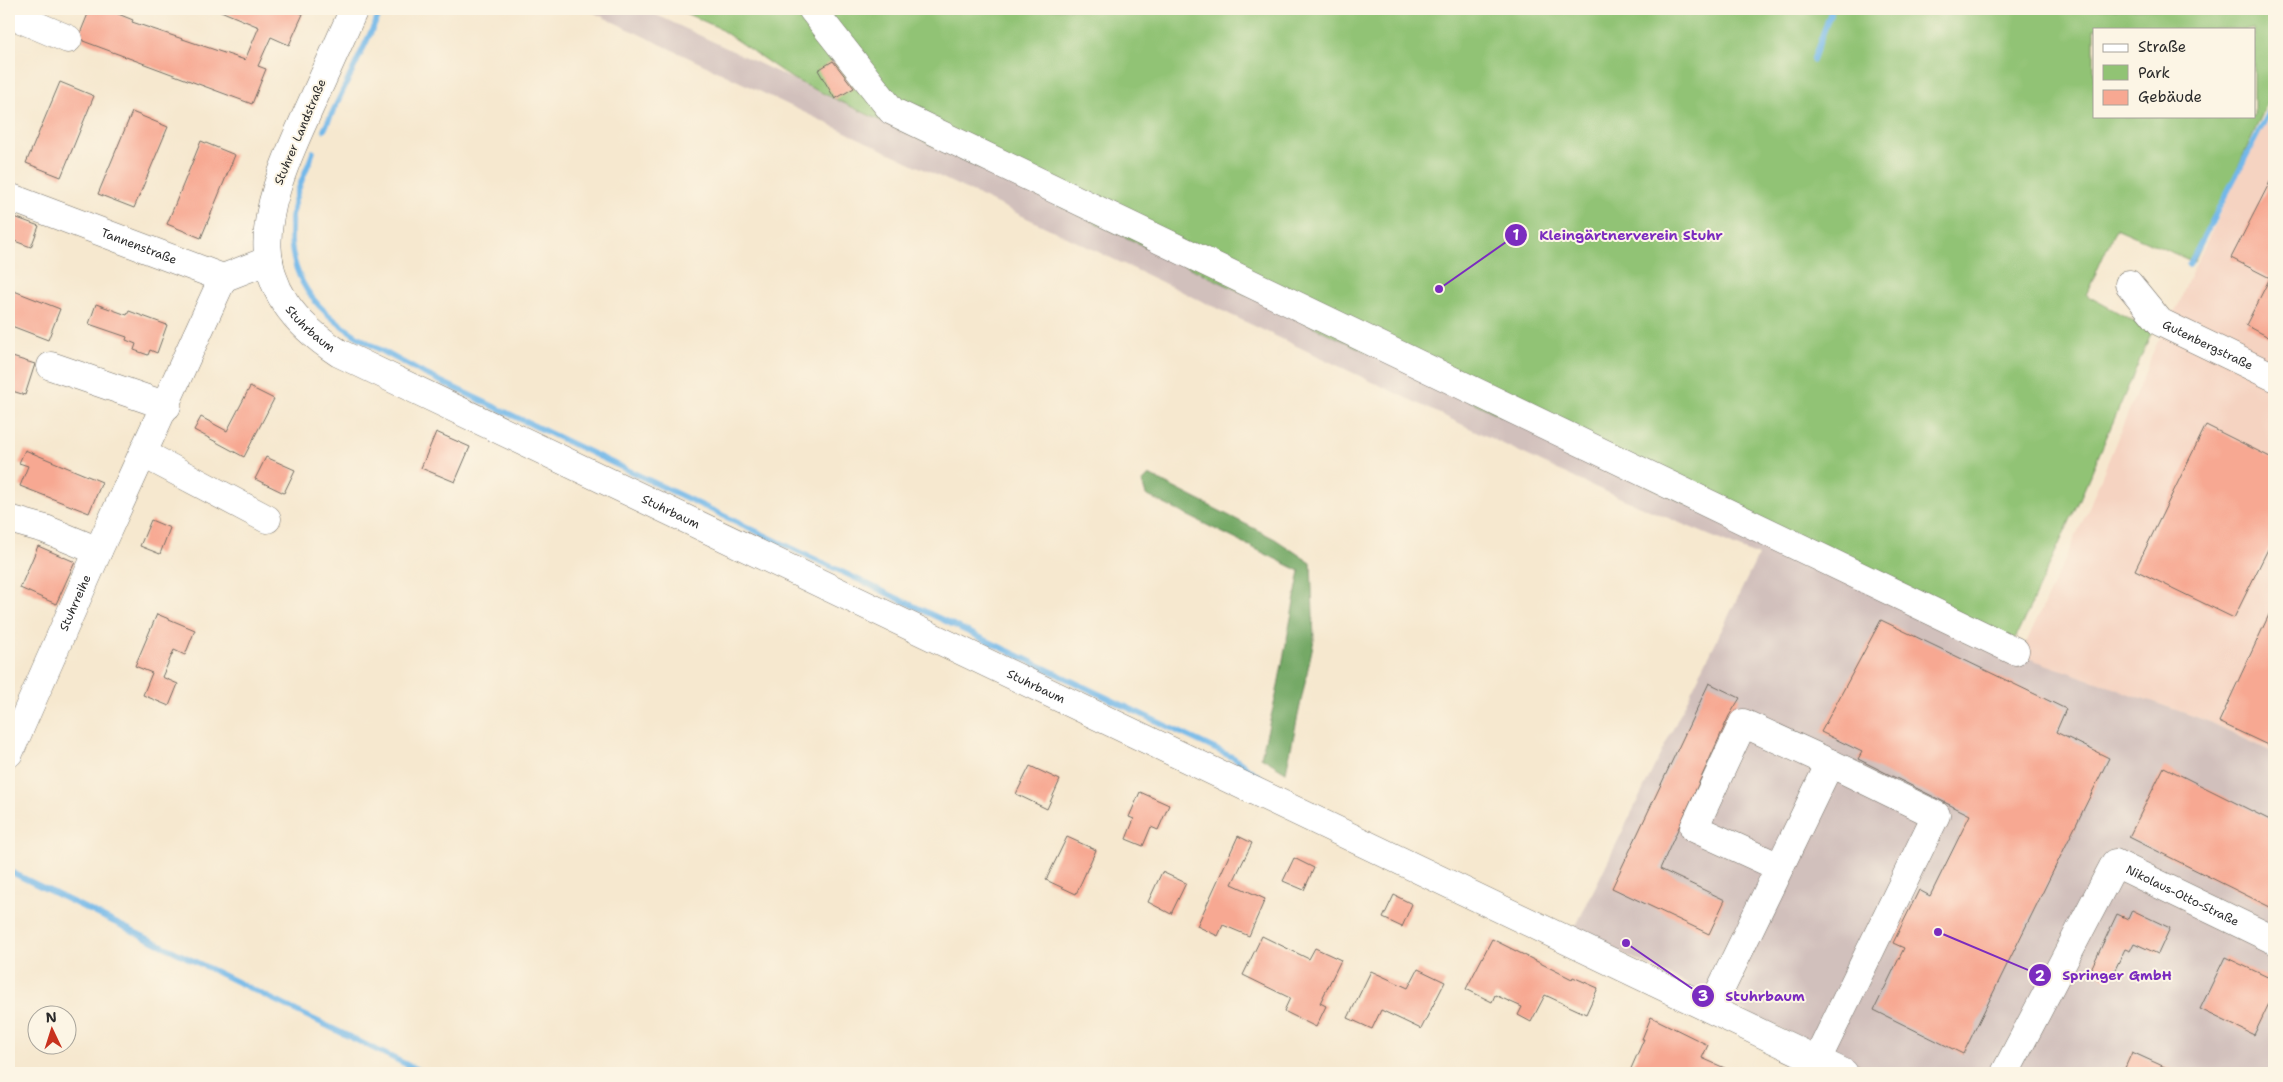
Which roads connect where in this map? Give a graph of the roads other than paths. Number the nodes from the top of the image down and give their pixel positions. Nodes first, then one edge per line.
1 (354, 9) edge
2 (812, 9) edge
3 (9, 14) edge
4 (68, 39) dead end
5 (9, 197) edge
6 (269, 260) junction
7 (224, 278) junction
8 (2129, 284) dead end
9 (51, 366) dead end
10 (2274, 377) edge
11 (166, 406) junction
12 (144, 454) junction
13 (9, 519) edge
14 (267, 519) dead end
15 (98, 551) junction
16 (2015, 651) dead end
17 (9, 753) edge
18 (1830, 763) junction
19 (1779, 867) junction
20 (2274, 940) edge
21 (1711, 1009) junction
22 (1817, 1060) junction
23 (1844, 1073) edge
24 (2005, 1073) edge

1 - 6 street, Stuhrer Landstraße
2 - 16 street
3 - 4 street
5 - 7 street, Tannenstraße
6 - 7 street
6 - 21 street, Stuhrbaum
7 - 11 street, Stuhrreihe
8 - 10 street, Gutenbergstraße
9 - 11 street
11 - 12 street, Stuhrreihe
12 - 14 street
12 - 15 street, Stuhrreihe
13 - 15 street
15 - 17 street, Stuhrreihe
18 - 19 street
18 - 19 street
18 - 22 street
19 - 21 street
20 - 24 street, Nikolaus-Otto-Straße
21 - 22 street, Stuhrbaum
22 - 23 street, Stuhrbaum

